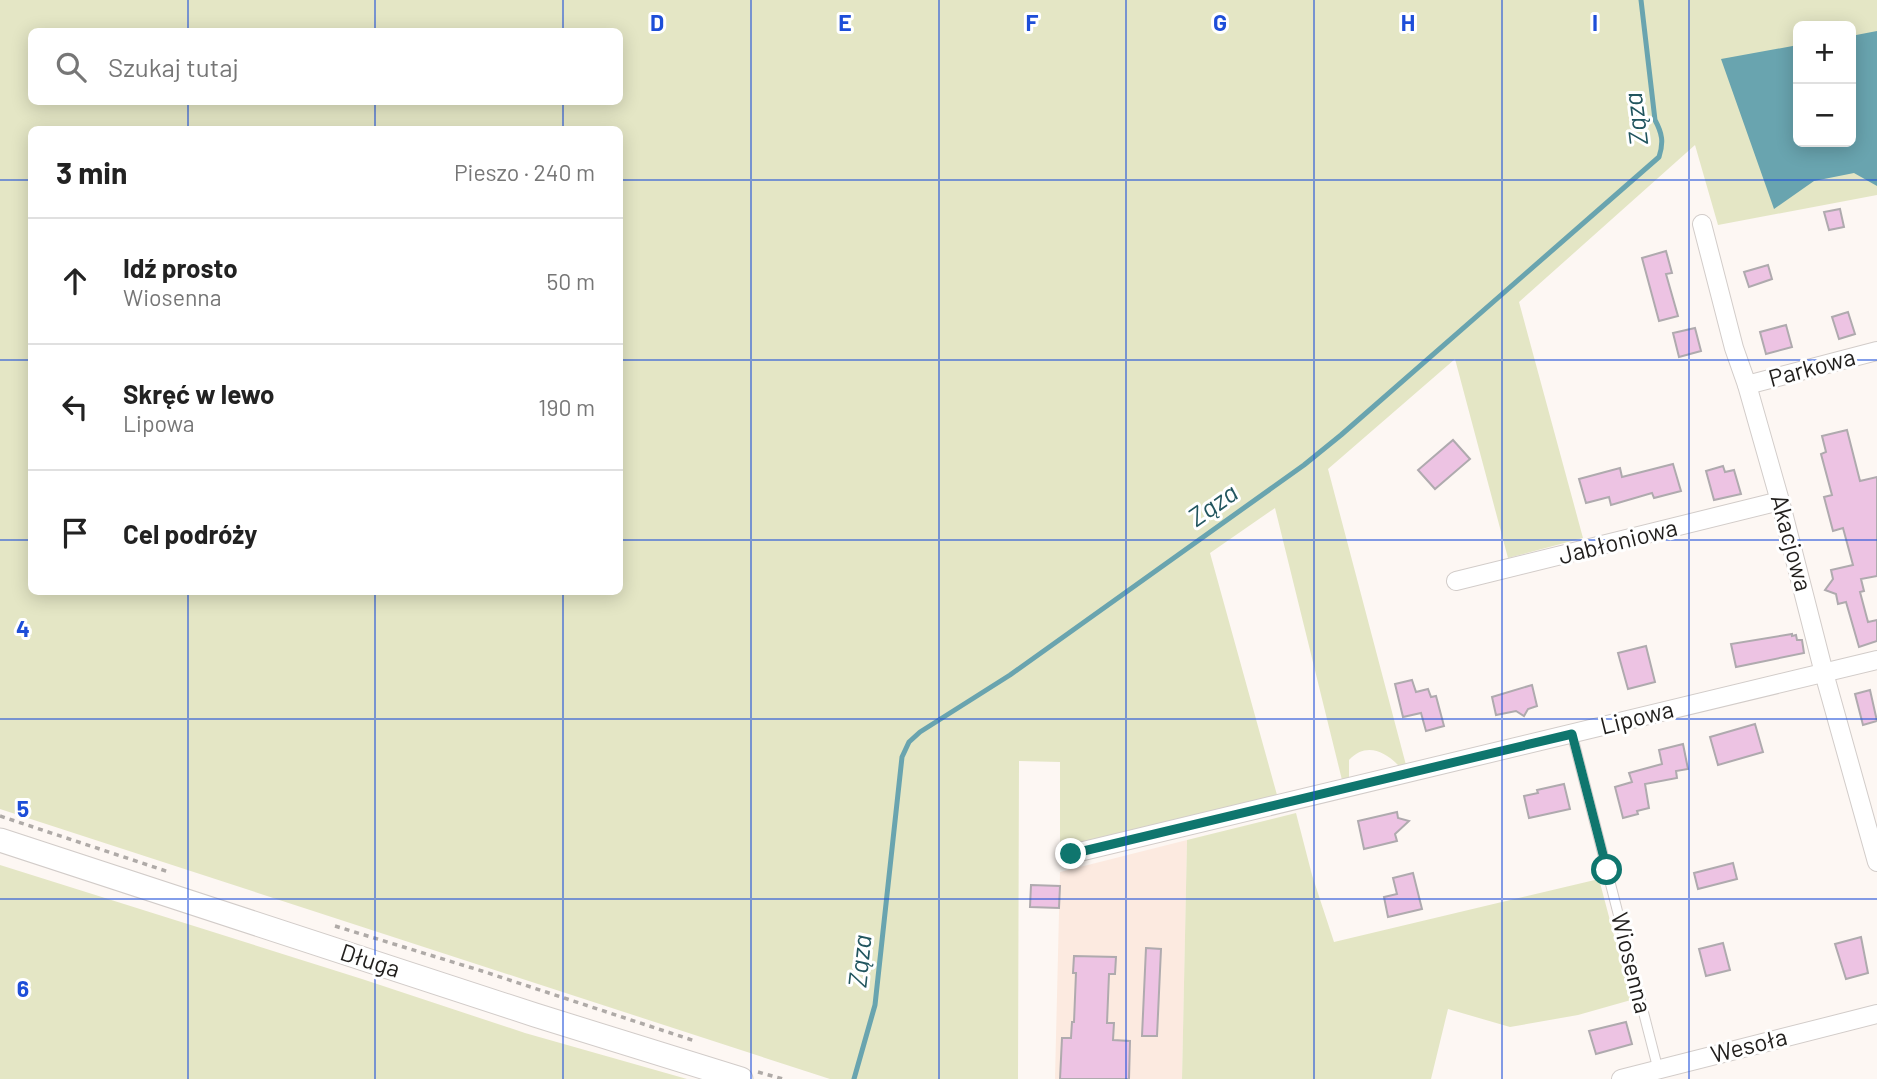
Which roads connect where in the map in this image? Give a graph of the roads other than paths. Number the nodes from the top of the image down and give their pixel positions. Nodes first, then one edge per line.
1 (1702, 224) dead end
2 (1877, 351) edge
3 (1747, 385) junction
4 (1780, 501) junction
5 (1456, 582) dead end
6 (1877, 660) edge
7 (1824, 673) junction
8 (1572, 734) junction
9 (0, 840) edge
10 (1071, 854) dead end
11 (1877, 862) edge
12 (1877, 1014) edge
13 (1658, 1069) junction
14 (744, 1074) edge
15 (1621, 1079) edge

1 - 3 street, Akacjowa
2 - 3 street, Parkowa
3 - 4 street, Akacjowa
4 - 5 street, Jabłoniowa
4 - 7 street, Akacjowa
6 - 7 street, Lipowa
7 - 8 street, Lipowa
7 - 11 street, Akacjowa
8 - 10 street, Lipowa
8 - 13 lane, Wiosenna
9 - 14 street, Długa
12 - 13 street, Wesoła
13 - 15 street, Wesoła

